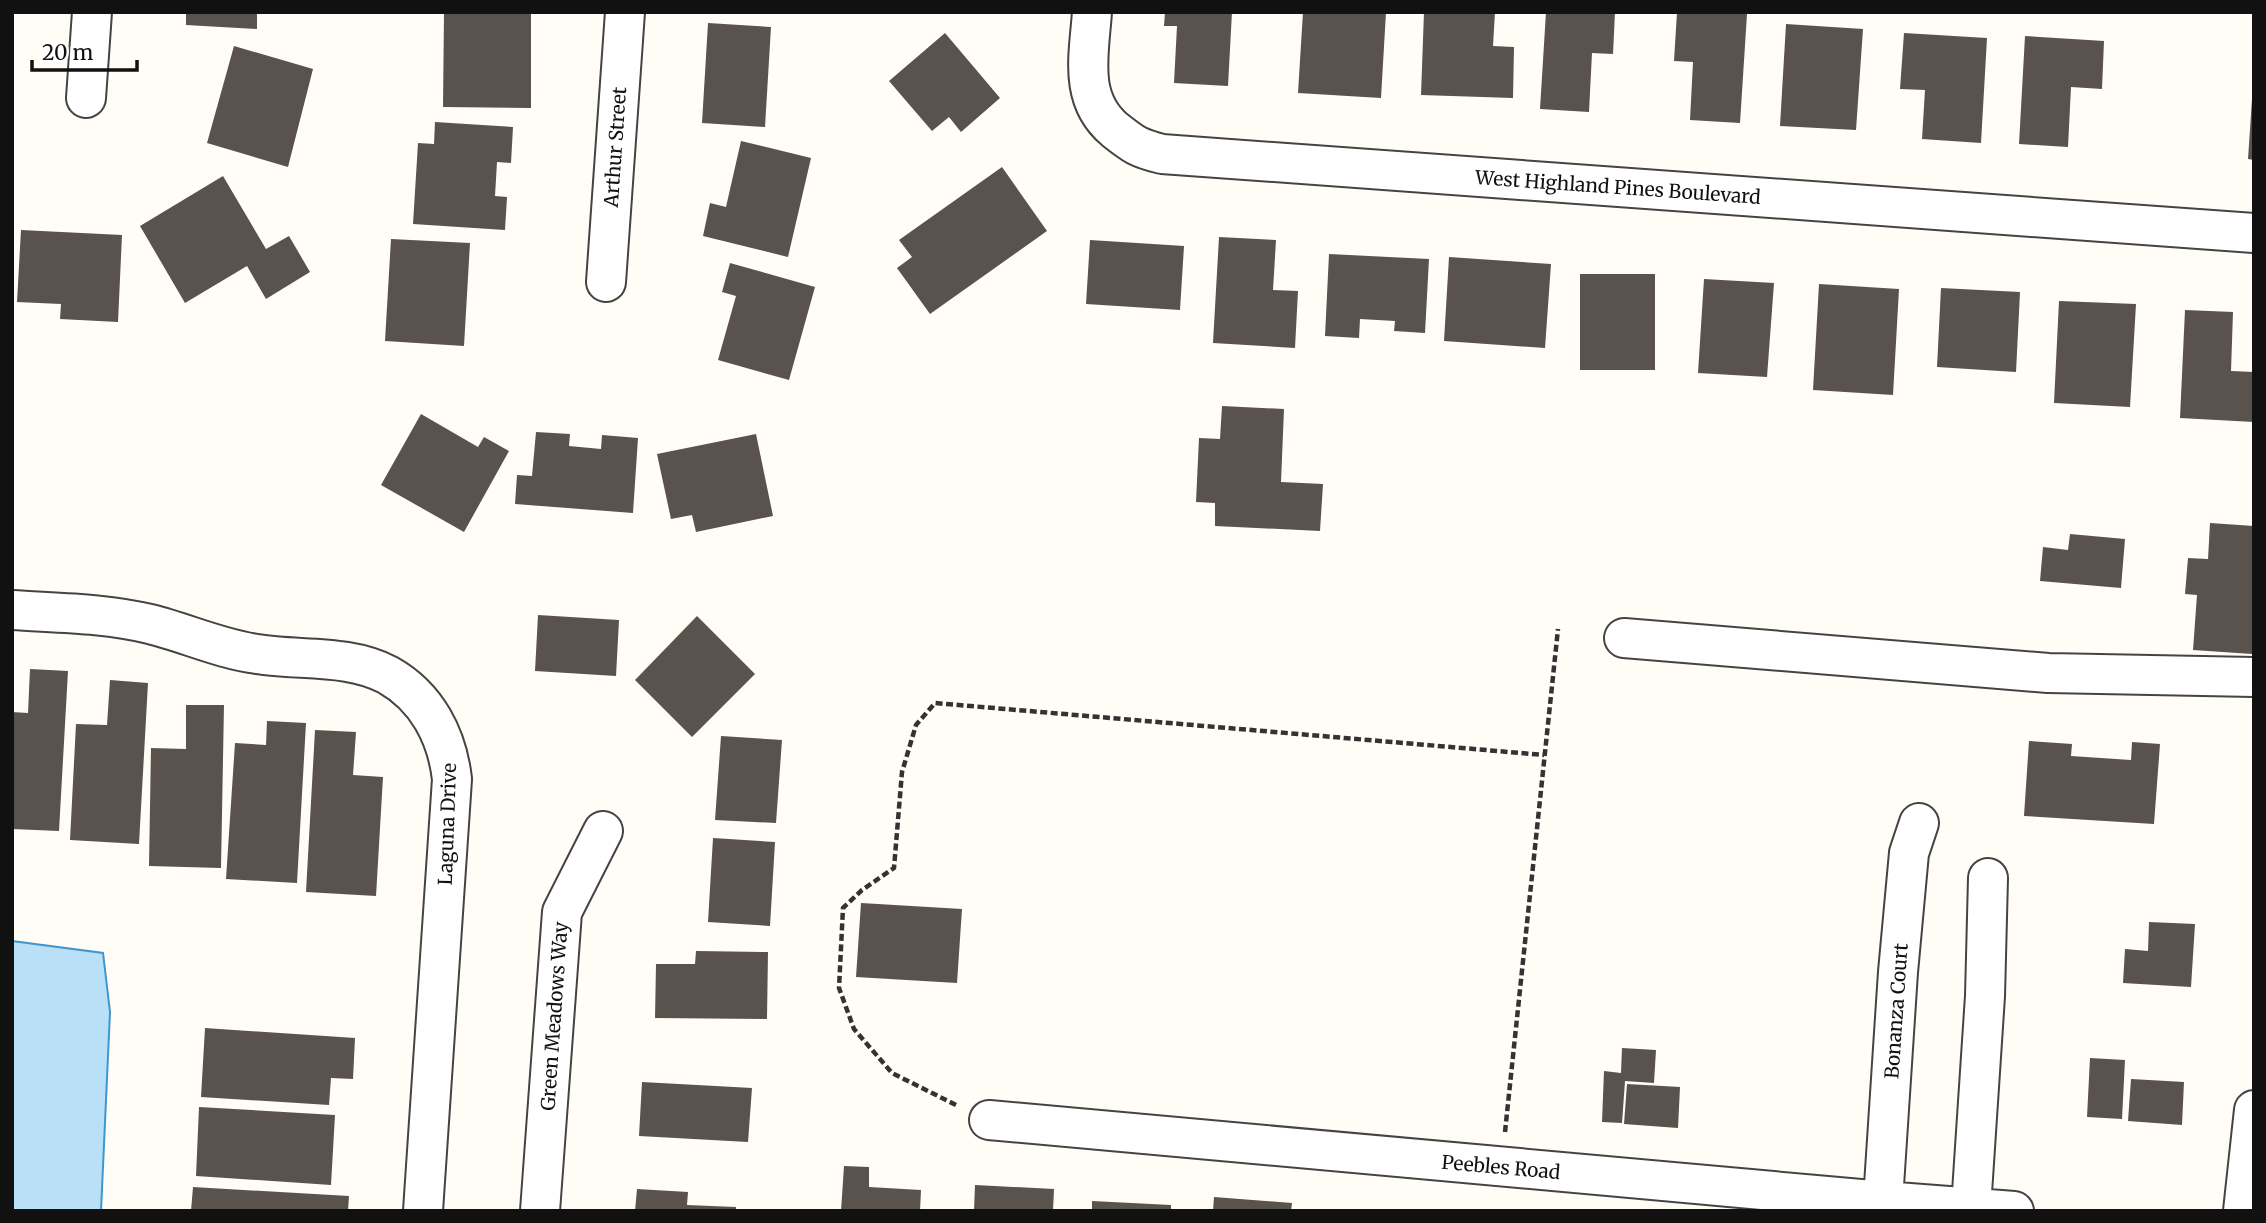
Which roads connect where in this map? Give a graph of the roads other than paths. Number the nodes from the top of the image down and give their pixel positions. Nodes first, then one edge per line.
1 (92, 12) edge
2 (625, 12) edge
3 (1092, 12) edge
4 (86, 98) dead end
5 (2254, 233) edge
6 (606, 282) dead end
7 (12, 610) edge
8 (1624, 638) dead end
9 (2254, 677) edge
10 (1919, 823) dead end
11 (603, 831) dead end
12 (1988, 878) dead end
13 (2254, 1110) edge
14 (989, 1121) road end
15 (1883, 1201) junction
16 (1971, 1208) junction
17 (423, 1211) edge
18 (540, 1211) edge
19 (2014, 1211) edge
20 (2243, 1211) edge

1 - 4 street
2 - 6 street, Arthur Street
3 - 5 street, West Highland Pines Boulevard
7 - 17 street, Laguna Drive
8 - 9 street
10 - 15 street, Bonanza Court
11 - 18 street, Green Meadows Way
12 - 16 street
13 - 20 street
14 - 15 street, Peebles Road
15 - 16 street, Peebles Road
16 - 19 street, Peebles Road

